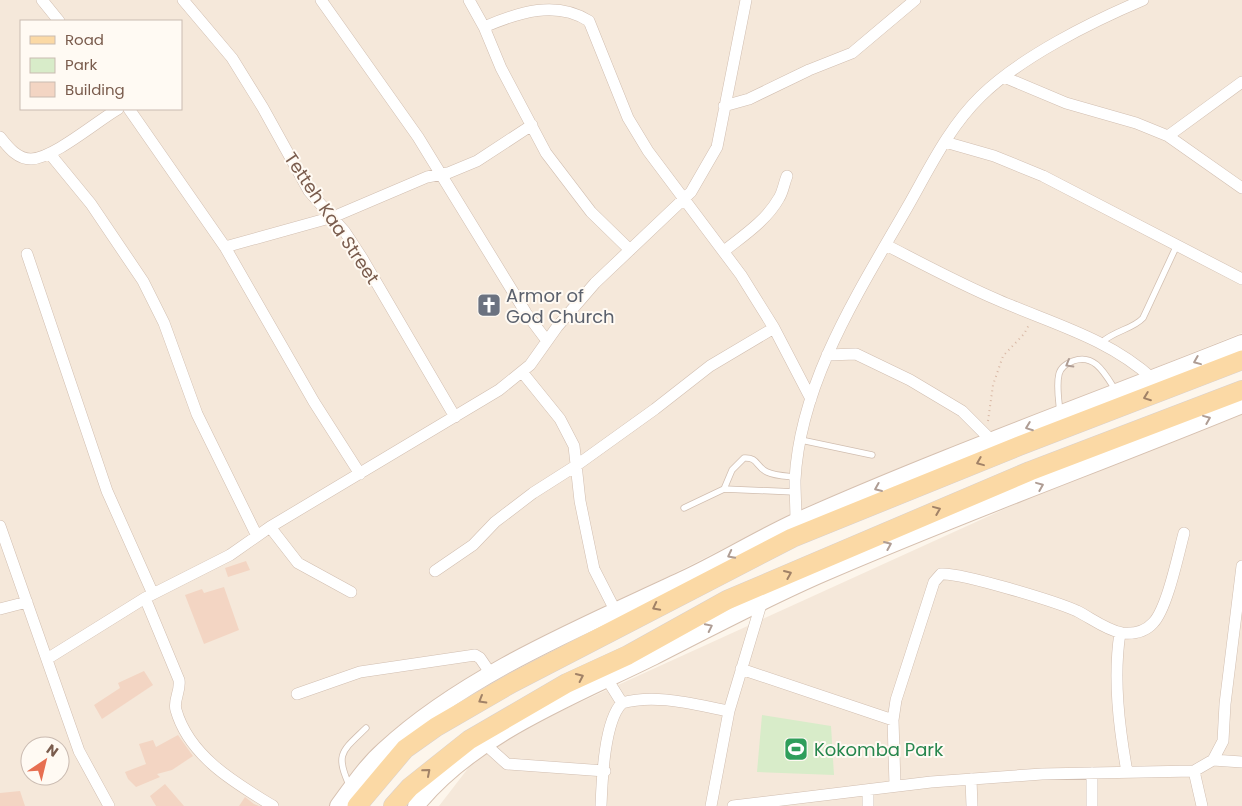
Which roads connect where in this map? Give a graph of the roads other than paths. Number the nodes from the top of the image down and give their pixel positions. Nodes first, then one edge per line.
1 (42, 0) edge
2 (183, 0) edge
3 (321, 0) edge
4 (469, 0) edge
5 (746, 0) edge
6 (915, 0) edge
7 (1143, 0) edge
8 (58, 20) edge
9 (484, 27) junction
10 (1004, 78) junction
11 (1242, 82) edge
12 (724, 106) junction
13 (116, 110) edge
14 (130, 110) edge
15 (532, 125) junction
16 (1168, 136) junction
17 (0, 137) edge
18 (945, 142) junction
19 (50, 154) junction
20 (440, 174) junction
21 (787, 176) dead end
22 (1242, 188) edge
23 (684, 200) junction
24 (333, 217) junction
25 (886, 245) junction
26 (1178, 245) junction
27 (225, 247) junction
28 (630, 250) junction
29 (724, 251) junction
30 (27, 254) dead end
31 (1242, 279) edge
32 (774, 328) junction
33 (547, 341) junction
34 (1102, 342) junction
35 (1242, 343) edge
36 (827, 355) junction
37 (1242, 360) edge
38 (522, 372) junction
39 (1153, 379) junction
40 (1242, 390) edge
41 (1117, 392) junction
42 (811, 399) junction
43 (1242, 405) edge
44 (1060, 414) junction
45 (455, 417) junction
46 (801, 440) junction
47 (992, 441) junction
48 (1020, 446) junction
49 (872, 455) dead end
50 (577, 465) junction
51 (1030, 471) junction
52 (934, 472) junction
53 (360, 474) junction
54 (796, 477) junction
55 (724, 489) junction
56 (796, 492) junction
57 (684, 508) dead end
58 (796, 522) junction
59 (0, 526) edge
60 (270, 527) junction
61 (1184, 533) dead end
62 (257, 536) junction
63 (874, 537) junction
64 (854, 560) junction
65 (1242, 566) edge
66 (435, 571) dead end
67 (351, 592) dead end
68 (149, 596) junction
69 (762, 601) junction
70 (27, 602) junction
71 (0, 609) edge
72 (615, 610) junction
73 (1120, 633) junction
74 (628, 655) junction
75 (657, 655) junction
76 (47, 659) junction
77 (741, 669) junction
78 (491, 674) junction
79 (607, 679) junction
80 (512, 683) junction
81 (296, 694) dead end
82 (622, 704) junction
83 (523, 708) junction
84 (729, 711) junction
85 (893, 720) junction
86 (366, 728) dead end
87 (486, 745) junction
88 (1213, 760) junction
89 (1242, 762) edge
90 (604, 771) junction
91 (1194, 771) junction
92 (1127, 772) junction
93 (1092, 773) junction
94 (971, 779) junction
95 (895, 785) junction
96 (868, 790) junction
97 (354, 797) edge
98 (109, 806) edge
99 (273, 806) edge
100 (338, 806) edge
101 (393, 806) edge
102 (416, 806) edge
103 (602, 806) edge
104 (711, 806) edge
105 (733, 806) edge
106 (868, 806) edge
107 (972, 806) edge
108 (1092, 806) edge
109 (1202, 806) edge

1 - 8 street
2 - 24 street, Tetteh Kaa Street
3 - 20 street
4 - 9 street
5 - 12 street
6 - 12 street
7 - 10 street
9 - 15 street
9 - 23 street
10 - 16 street
10 - 18 street
11 - 16 street
12 - 23 street
13 - 19 street
14 - 27 street
15 - 20 street
15 - 28 street
16 - 22 street
17 - 19 street
18 - 25 street
18 - 26 street
19 - 62 street
20 - 24 street
20 - 33 street
21 - 29 street
23 - 28 street
23 - 29 street
24 - 27 street
24 - 45 street, Tetteh Kaa Street
25 - 34 street
25 - 36 street
26 - 31 street
26 - 34 lane
27 - 53 street
28 - 33 street
29 - 32 street
30 - 68 street
32 - 42 street
32 - 50 street
33 - 38 street
34 - 39 street
35 -> 39 street
36 - 42 street
36 - 47 street
37 -> 48 main road
38 - 45 street
38 - 50 street
39 - 41 street
40 - 51 main road
41 - 44 street
41 -> 44 lane
42 - 46 street
64 -> 43 street
44 -> 47 street
45 - 53 street
46 - 49 lane
46 - 54 street
47 - 52 street
48 - 51 main road
48 -> 52 main road
50 - 66 street
50 - 72 street
63 -> 51 main road
52 -> 58 street
52 -> 80 main road
53 - 60 street
54 - 55 lane
54 - 56 street
55 - 56 lane
55 - 57 lane
56 - 58 street
58 -> 72 street
59 - 70 street
60 - 62 street
60 - 67 street
61 - 73 street
62 - 68 street
63 - 64 main road
74 -> 63 main road
64 - 69 street
65 - 88 street
68 - 76 street
68 - 99 street
75 -> 69 street
69 - 77 street
70 - 71 street
70 - 76 street
72 - 78 street
73 - 85 street
73 - 92 street
74 - 75 main road
83 -> 74 main road
75 - 79 street
76 - 98 street
77 - 84 street
77 - 85 street
78 - 81 street
78 - 97 street
79 - 82 street
79 - 87 street
80 - 83 main road
80 -> 97 main road
82 - 84 street
82 - 90 street
101 -> 83 main road
84 - 104 street
85 - 95 street
86 - 97 lane
87 - 90 street
87 - 102 street
88 - 89 street
88 - 91 street
90 - 103 street
91 - 92 street
91 - 109 street
92 - 93 street
93 - 94 street
93 - 108 street
94 - 95 street
94 - 107 street
95 - 96 street
96 - 105 street
96 - 106 street
97 - 100 street

